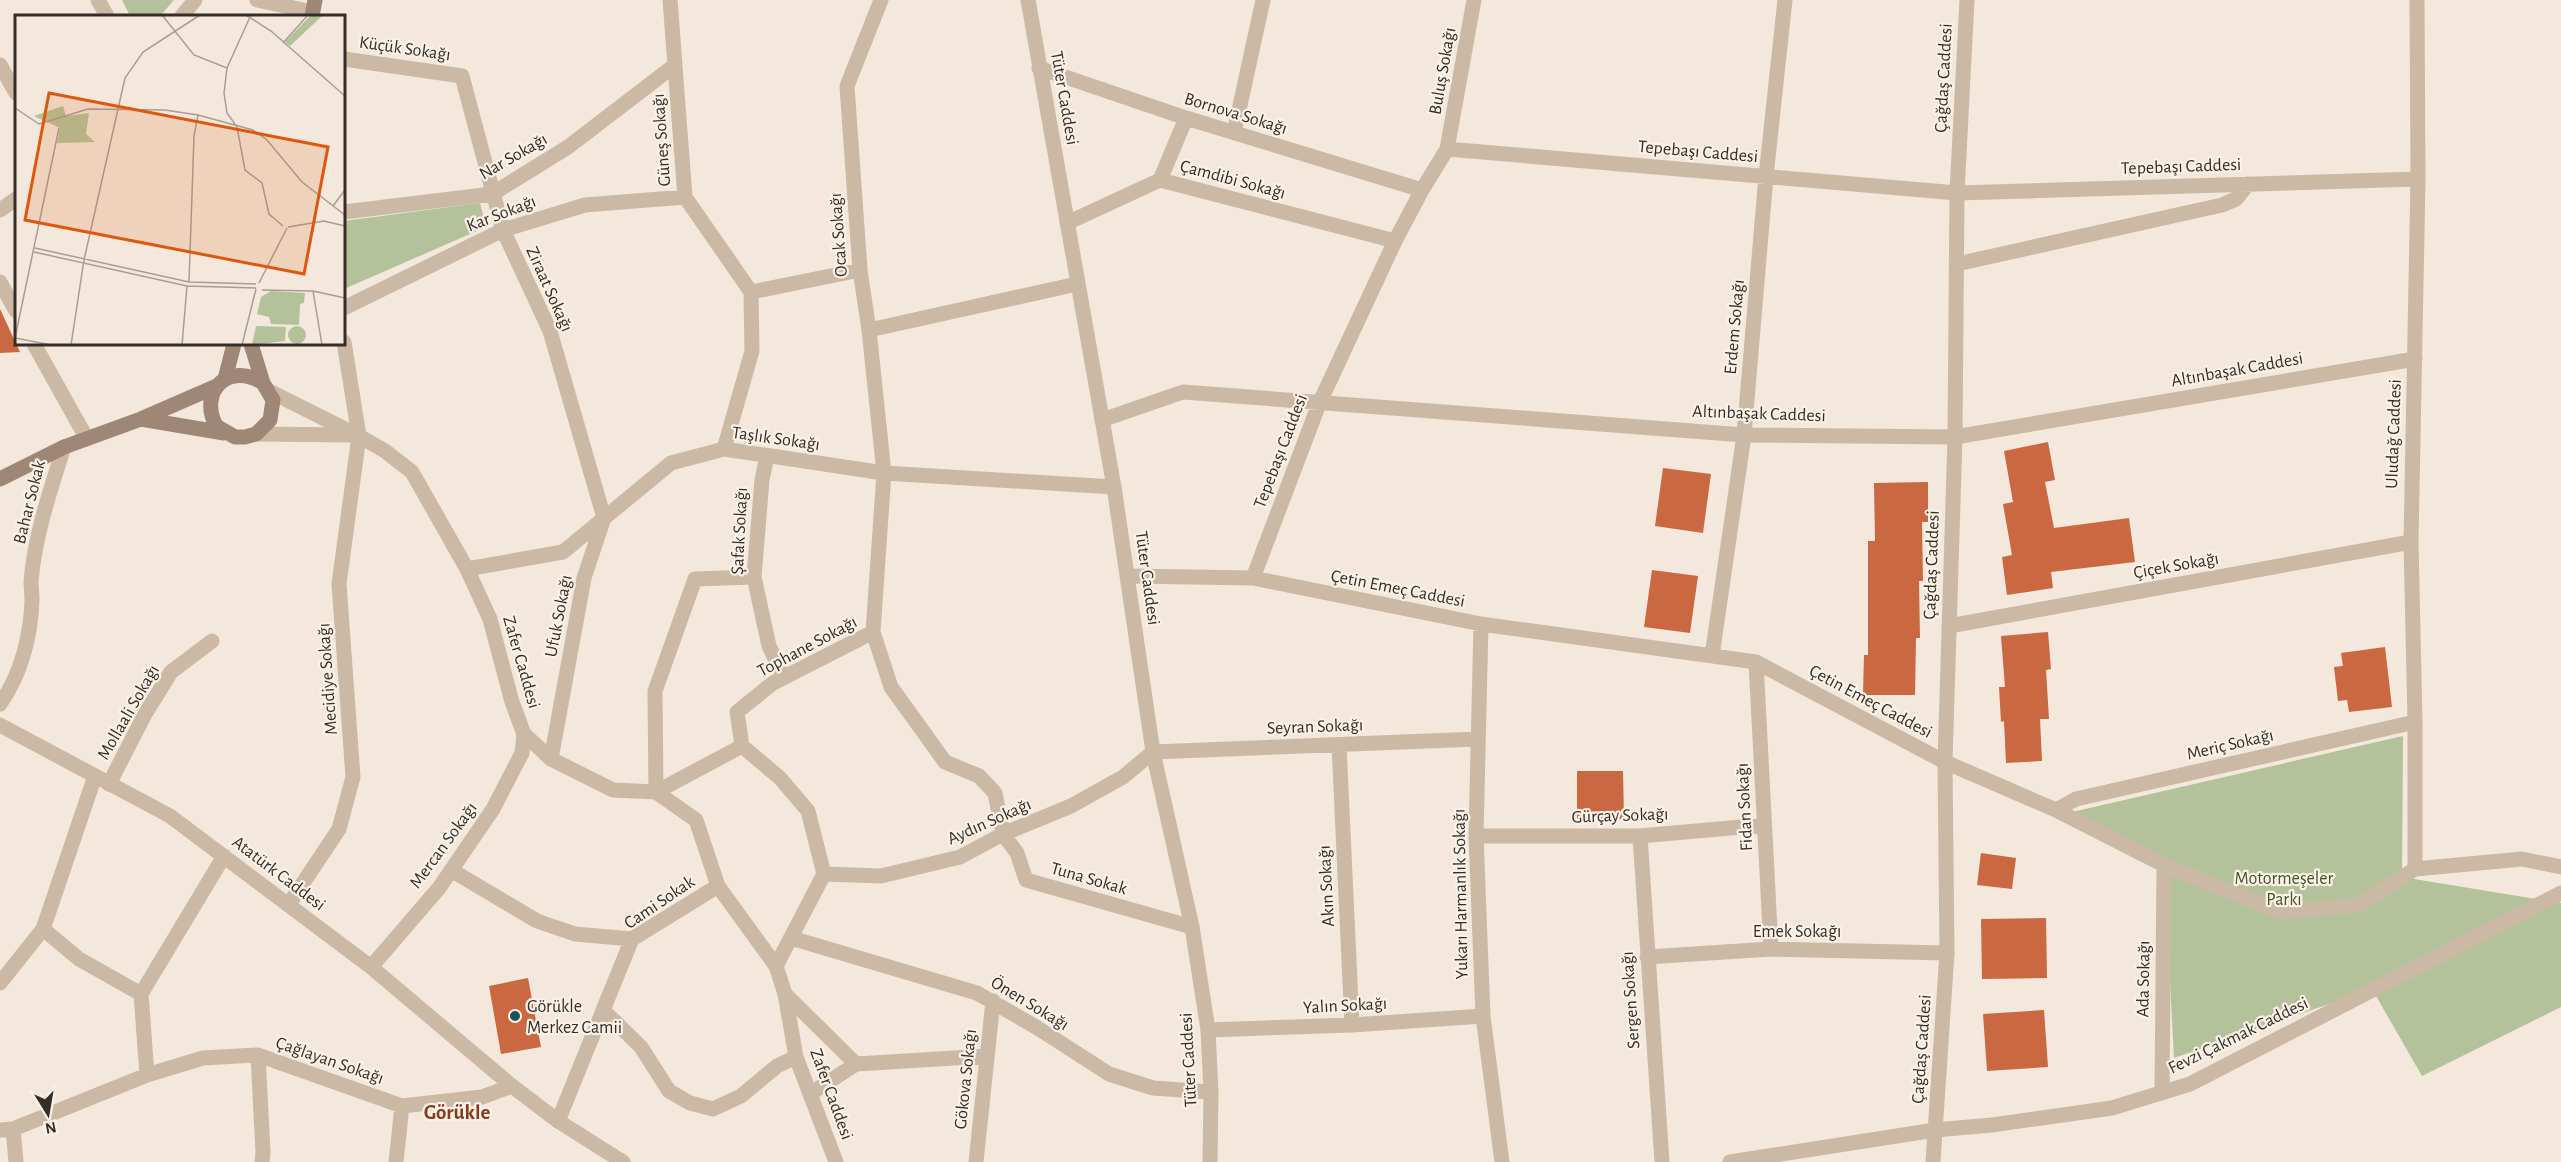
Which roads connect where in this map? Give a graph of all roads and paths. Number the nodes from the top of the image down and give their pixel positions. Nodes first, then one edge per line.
1 (98, 0) edge
2 (195, 0) edge
3 (257, 0) edge
4 (670, 0) edge
5 (881, 0) edge
6 (1028, 0) edge
7 (1263, 0) edge
8 (1474, 0) edge
9 (1785, 0) edge
10 (1966, 0) edge
11 (2417, 0) edge
12 (313, 9) edge
13 (106, 15) edge
14 (183, 15) edge
15 (345, 59) edge
16 (0, 65) edge
17 (675, 65) junction
18 (1039, 68) junction
19 (462, 76) joint
20 (15, 91) edge
21 (1186, 118) junction
22 (1234, 133) junction
23 (1447, 149) junction
24 (1766, 176) junction
25 (2418, 178) junction
26 (1160, 180) junction
27 (2248, 184) junction
28 (1422, 190) junction
29 (1958, 193) junction
30 (492, 195) junction
31 (685, 197) junction
32 (15, 200) edge
33 (0, 210) edge
34 (345, 212) edge
35 (1066, 223) junction
36 (503, 230) junction
37 (1395, 242) junction
38 (1957, 264) junction
39 (860, 270) junction
40 (0, 282) edge
41 (1077, 284) junction
42 (751, 292) junction
43 (345, 308) edge
44 (15, 309) edge
45 (869, 330) junction
46 (35, 345) edge
47 (234, 345) edge
48 (255, 345) edge
49 (344, 345) edge
50 (2415, 359) junction
51 (221, 383) junction
52 (266, 387) junction
53 (1319, 404) junction
54 (141, 419) junction
55 (1102, 420) junction
56 (224, 433) junction
57 (256, 434) junction
58 (359, 435) junction
59 (1744, 435) junction
60 (1955, 437) junction
61 (87, 438) junction
62 (64, 447) junction
63 (724, 449) junction
64 (767, 456) junction
65 (884, 473) junction
66 (0, 479) edge
67 (1114, 487) junction
68 (604, 518) junction
69 (2411, 542) junction
70 (467, 569) junction
71 (754, 576) junction
72 (1128, 576) junction
73 (1252, 578) junction
74 (1481, 624) junction
75 (1949, 626) junction
76 (873, 632) junction
77 (212, 641) dead end
78 (1712, 656) junction
79 (1756, 662) junction
80 (784, 677) junction
81 (0, 704) edge
82 (2415, 722) junction
83 (0, 725) edge
84 (524, 734) junction
85 (1478, 739) junction
86 (1339, 745) junction
87 (742, 746) junction
88 (1153, 752) junction
89 (550, 759) junction
90 (1945, 762) junction
91 (102, 780) junction
92 (656, 792) junction
93 (2056, 810) junction
94 (1764, 825) junction
95 (1003, 834) junction
96 (1476, 836) junction
97 (1640, 836) junction
98 (224, 856) junction
99 (2164, 865) junction
100 (2561, 867) edge
101 (2415, 869) junction
102 (451, 870) junction
103 (824, 874) junction
104 (718, 886) junction
105 (2561, 893) edge
106 (289, 904) junction
107 (1192, 927) junction
108 (43, 929) junction
109 (791, 938) junction
110 (632, 939) junction
111 (1772, 949) junction
112 (1947, 952) junction
113 (1647, 957) junction
114 (776, 966) junction
115 (371, 967) junction
116 (0, 983) edge
117 (141, 994) junction
118 (785, 994) junction
119 (993, 1000) junction
120 (603, 1010) junction
121 (1483, 1016) junction
122 (1352, 1025) junction
123 (1208, 1030) junction
124 (258, 1055) junction
125 (987, 1056) junction
126 (796, 1057) junction
127 (856, 1064) junction
128 (147, 1075) junction
129 (512, 1086) junction
130 (1211, 1092) junction
131 (2162, 1093) junction
132 (810, 1094) junction
133 (402, 1106) junction
134 (558, 1121) junction
135 (7, 1129) edge
136 (1935, 1130) junction
137 (16, 1162) edge
138 (262, 1162) edge
139 (396, 1162) edge
140 (623, 1162) edge
141 (836, 1162) edge
142 (976, 1162) edge
143 (1210, 1162) edge
144 (1502, 1162) edge
145 (1662, 1162) edge
146 (1730, 1162) edge
147 (1933, 1162) edge

1 - 13 street
2 - 14 street
3 - 12 street
4 - 17 street, Güneş Sokağı
5 - 39 street, Ocak Sokağı
6 - 18 street, Tüter Caddesi
7 - 22 street
8 - 23 street, Buluş Sokağı
9 - 24 street, Erdem Sokağı
10 - 29 street, Çağdaş Caddesi
11 - 25 street, Uludağ Caddesi
15 - 19 street, Küçük Sokağı
16 - 20 street
17 - 30 street, Nar Sokağı
17 - 31 street, Güneş Sokağı
18 - 21 street, Bornova Sokağı
18 - 35 street, Tüter Caddesi
19 - 30 street, Ziraat Sokağı
21 - 22 street, Bornova Sokağı
21 - 26 street
22 - 28 street, Bornova Sokağı
23 - 24 street, Tepebaşı Caddesi
23 - 28 street, Tepebaşı Caddesi
24 - 29 street, Tepebaşı Caddesi
24 - 59 street, Erdem Sokağı
25 - 27 street, Tepebaşı Caddesi
25 - 50 street, Uludağ Caddesi
26 - 35 street, Çamdibi Sokağı
26 - 37 street, Çamdibi Sokağı
27 - 29 street, Tepebaşı Caddesi
27 - 38 street
28 - 37 street, Tepebaşı Caddesi
29 - 38 street, Çağdaş Caddesi
30 - 34 street, Nar Sokağı
30 - 36 street, Ziraat Sokağı
31 - 36 street, Kar Sokağı
31 - 42 street, Güneş Sokağı
32 - 33 street
35 - 41 street, Tüter Caddesi
36 - 43 street, Kar Sokağı
36 - 68 street, Ziraat Sokağı
37 - 53 street, Tepebaşı Caddesi
38 - 60 street, Çağdaş Caddesi
39 - 42 street
39 - 45 street, Ocak Sokağı
40 - 44 street
41 - 45 street
41 - 55 street, Tüter Caddesi
42 - 63 street
45 - 65 street, Ocak Sokağı
46 - 61 street
47 - 51 main road
48 - 52 main road
49 - 58 street, Mecidiye Sokağı
50 - 60 street, Altınbaşak Caddesi
50 - 69 street, Uludağ Caddesi
51 - 52 main road
51 - 54 main road
51 - 56 main road
52 - 57 main road
52 - 58 street, Zafer Caddesi
53 - 55 street, Altınbaşak Caddesi
53 - 59 street, Altınbaşak Caddesi
53 - 73 street, Tepebaşı Caddesi
54 - 56 main road
54 - 61 main road
55 - 67 street, Tüter Caddesi
56 - 57 main road
57 - 58 street
58 - 70 street, Zafer Caddesi
58 - 106 street, Mecidiye Sokağı
59 - 60 street, Altınbaşak Caddesi
59 - 78 street, Erdem Sokağı
60 - 75 street, Çağdaş Caddesi
61 - 62 main road
62 - 66 main road
62 - 81 street, Bahar Sokak
63 - 64 street, Taşlık Sokağı
63 - 68 street, Taşlık Sokağı
64 - 65 street, Taşlık Sokağı
64 - 71 street, Şafak Sokağı
65 - 67 street, Taşlık Sokağı
65 - 76 street, Tophane Sokağı
67 - 72 street, Tüter Caddesi
68 - 70 street, Taşlık Sokağı
68 - 89 street, Ufuk Sokağı
69 - 75 street, Çiçek Sokağı
69 - 82 street, Uludağ Caddesi
70 - 84 street, Zafer Caddesi
71 - 80 street, Şafak Sokağı
71 - 92 street
72 - 73 street, Çetin Emeç Caddesi
72 - 88 street, Tüter Caddesi
73 - 74 street, Çetin Emeç Caddesi
74 - 78 street, Çetin Emeç Caddesi
74 - 85 street, Yukarı Harmanlık Sokağı
75 - 90 street, Çağdaş Caddesi
76 - 80 street, Tophane Sokağı
76 - 95 street, Tuna Sokak
77 - 91 street, Mollaali Sokağı
78 - 79 street, Çetin Emeç Caddesi
79 - 90 street, Çetin Emeç Caddesi
79 - 94 street, Fidan Sokağı
80 - 87 street, Tophane Sokağı
82 - 93 street, Meriç Sokağı
82 - 101 street, Uludağ Caddesi
83 - 91 street, Atatürk Caddesi
84 - 89 street, Zafer Caddesi
84 - 102 street, Mercan Sokağı
85 - 86 street, Seyran Sokağı
85 - 96 street, Yukarı Harmanlık Sokağı
86 - 88 street, Seyran Sokağı
86 - 122 street, Akın Sokağı
87 - 92 street
87 - 103 street
88 - 95 street, Aydın Sokağı
88 - 107 street, Tüter Caddesi
89 - 92 street, Zafer Caddesi
90 - 93 street, Çetin Emeç Caddesi
90 - 112 street, Çağdaş Caddesi
91 - 98 street, Atatürk Caddesi
91 - 108 street, Mollaali Sokağı
92 - 104 street, Zafer Caddesi
93 - 99 street, Çetin Emeç Caddesi
94 - 97 street, Gürçay Sokağı
94 - 111 street, Fidan Sokağı
95 - 103 street, Aydın Sokağı
95 - 107 street, Tuna Sokak
96 - 97 street, Gürçay Sokağı
96 - 121 street, Yukarı Harmanlık Sokağı
97 - 113 street, Sergen Sokağı
98 - 106 street, Atatürk Caddesi
98 - 117 street
99 - 101 street, Çetin Emeç Caddesi
99 - 131 street, Ada Sokağı
100 - 101 street, Çetin Emeç Caddesi
102 - 110 street
102 - 115 street, Mercan Sokağı
103 - 109 street
104 - 110 street, Cami Sokak
104 - 114 street, Zafer Caddesi
105 - 131 street, Fevzi Çakmak Caddesi
106 - 115 street, Atatürk Caddesi
107 - 123 street, Tüter Caddesi
108 - 116 street, Mollaali Sokağı
108 - 117 street
109 - 114 street
109 - 119 street, Önen Sokağı
110 - 120 street, Cami Sokak
111 - 112 street, Emek Sokağı
111 - 113 street, Emek Sokağı
112 - 136 street, Çağdaş Caddesi
113 - 145 street, Sergen Sokağı
114 - 118 street, Zafer Caddesi
115 - 129 street, Atatürk Caddesi
117 - 128 street
118 - 126 street, Zafer Caddesi
118 - 127 street
119 - 125 street, Gökova Sokağı
119 - 130 street, Önen Sokağı
120 - 126 street
120 - 134 street, Cami Sokak
121 - 122 street, Yalın Sokağı
121 - 144 street, Yukarı Harmanlık Sokağı
122 - 123 street, Yalın Sokağı
123 - 130 street, Tüter Caddesi
124 - 128 street, Çağlayan Sokağı
124 - 133 street, Çağlayan Sokağı
124 - 138 street
125 - 127 street
125 - 142 street, Gökova Sokağı
126 - 132 street, Zafer Caddesi
127 - 132 street
128 - 135 street, Çağlayan Sokağı
129 - 133 street, Çağlayan Sokağı
129 - 134 street
130 - 143 street, Tüter Caddesi
131 - 136 street, Fevzi Çakmak Caddesi
132 - 141 street, Zafer Caddesi
133 - 139 street
134 - 140 street
135 - 137 street
136 - 146 street, Fevzi Çakmak Caddesi
136 - 147 street, Çağdaş Caddesi

